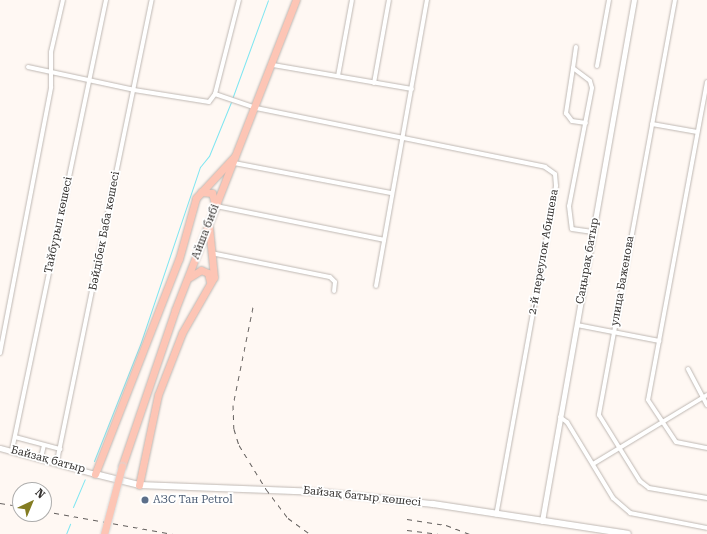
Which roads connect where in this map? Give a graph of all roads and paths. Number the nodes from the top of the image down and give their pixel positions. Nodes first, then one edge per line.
1 (63, 0) edge
2 (106, 0) edge
3 (152, 0) edge
4 (239, 0) edge
5 (296, 0) edge
6 (352, 0) edge
7 (389, 0) edge
8 (427, 0) edge
9 (609, 0) edge
10 (634, 0) edge
11 (675, 0) edge
12 (576, 47) dead end
13 (273, 65) junction
14 (597, 66) dead end
15 (28, 67) dead end
16 (573, 68) junction
17 (50, 72) junction
18 (338, 76) junction
19 (89, 81) junction
20 (707, 82) edge
21 (374, 83) junction
22 (134, 90) junction
23 (412, 90) junction
24 (215, 94) junction
25 (256, 108) junction
26 (586, 123) junction
27 (652, 124) junction
28 (697, 132) junction
29 (404, 137) junction
30 (237, 153) junction
31 (234, 163) junction
32 (392, 194) junction
33 (197, 195) junction
34 (216, 208) junction
35 (208, 225) junction
36 (593, 232) junction
37 (384, 240) junction
38 (210, 253) junction
39 (190, 277) junction
40 (376, 286) dead end
41 (207, 290) junction
42 (334, 291) dead end
43 (577, 325) junction
44 (614, 331) junction
45 (659, 341) junction
46 (0, 353) edge
47 (688, 369) dead end
48 (705, 397) edge
49 (707, 405) edge
50 (560, 417) junction
51 (660, 423) junction
52 (15, 437) junction
53 (44, 445) junction
54 (0, 448) edge
55 (619, 448) junction
56 (707, 448) edge
57 (60, 449) junction
58 (12, 450) junction
59 (41, 458) junction
60 (57, 461) junction
61 (593, 464) junction
62 (95, 474) junction
63 (139, 485) junction
64 (707, 498) edge
65 (496, 515) junction
66 (542, 521) junction
67 (707, 528) edge
68 (104, 534) edge
69 (628, 534) edge

1 - 17 street
2 - 19 street, Тайбурыл көшесі
3 - 22 street, Бәйдібек Баба көшесі
4 - 24 street
5 - 13 main road, Айша бибі
6 - 18 street
7 - 21 street
8 - 23 street
9 - 14 street
10 - 36 street, Саңырақ батыр
11 - 27 street, улица Баженова
12 - 16 street
13 - 18 street
13 - 25 main road, Айша бибі
15 - 17 street
16 - 26 street
16 - 26 street
17 - 19 street
17 - 46 street
18 - 21 street
19 - 22 street
19 - 52 street, Тайбурыл көшесі
20 - 28 street
21 - 23 street
22 - 24 street
22 - 57 street, Бәйдібек Баба көшесі
23 - 29 street
24 - 25 street, 2-й переулок Абишева
25 - 29 street, 2-й переулок Абишева
25 - 30 main road, Айша бибі
26 - 36 street
27 - 28 street
27 - 44 street, улица Баженова
28 - 45 street
29 - 32 street
29 - 65 street, 2-й переулок Абишева
30 - 31 main road, Айша бибі
30 - 33 main road
31 - 32 street
31 - 34 main road, Айша бибі
32 - 37 street
33 - 34 main road
33 - 62 main road
34 - 35 main road, Айша бибі
34 - 37 street
35 - 38 main road
35 - 39 main road, Айша бибі
36 - 43 street, Саңырақ батыр
37 - 40 street
38 - 41 main road
38 - 42 street
39 - 41 main road
39 - 68 main road, Айша бибі, bridge
41 - 63 main road
43 - 44 street
43 - 50 street, Саңырақ батыр
44 - 45 street
44 - 55 street, улица Баженова
45 - 51 street
47 - 48 street
48 - 49 street
48 - 51 street
50 - 61 street
50 - 66 street, Саңырақ батыр
51 - 55 street
51 - 56 street
52 - 53 street
52 - 58 street, Тайбурыл көшесі
53 - 57 street
53 - 59 street
54 - 58 street, Байзақ батыр
55 - 61 street
55 - 64 street, улица Баженова
57 - 60 street, Бәйдібек Баба көшесі
58 - 59 street, Байзақ батыр
59 - 60 street, Байзақ батыр
60 - 62 street, Байзақ батыр
61 - 67 street
62 - 63 main road, Байзақ батыр көшесі
63 - 65 main road, Байзақ батыр көшесі
65 - 66 main road, Байзақ батыр көшесі
66 - 69 main road, Байзақ батыр көшесі

